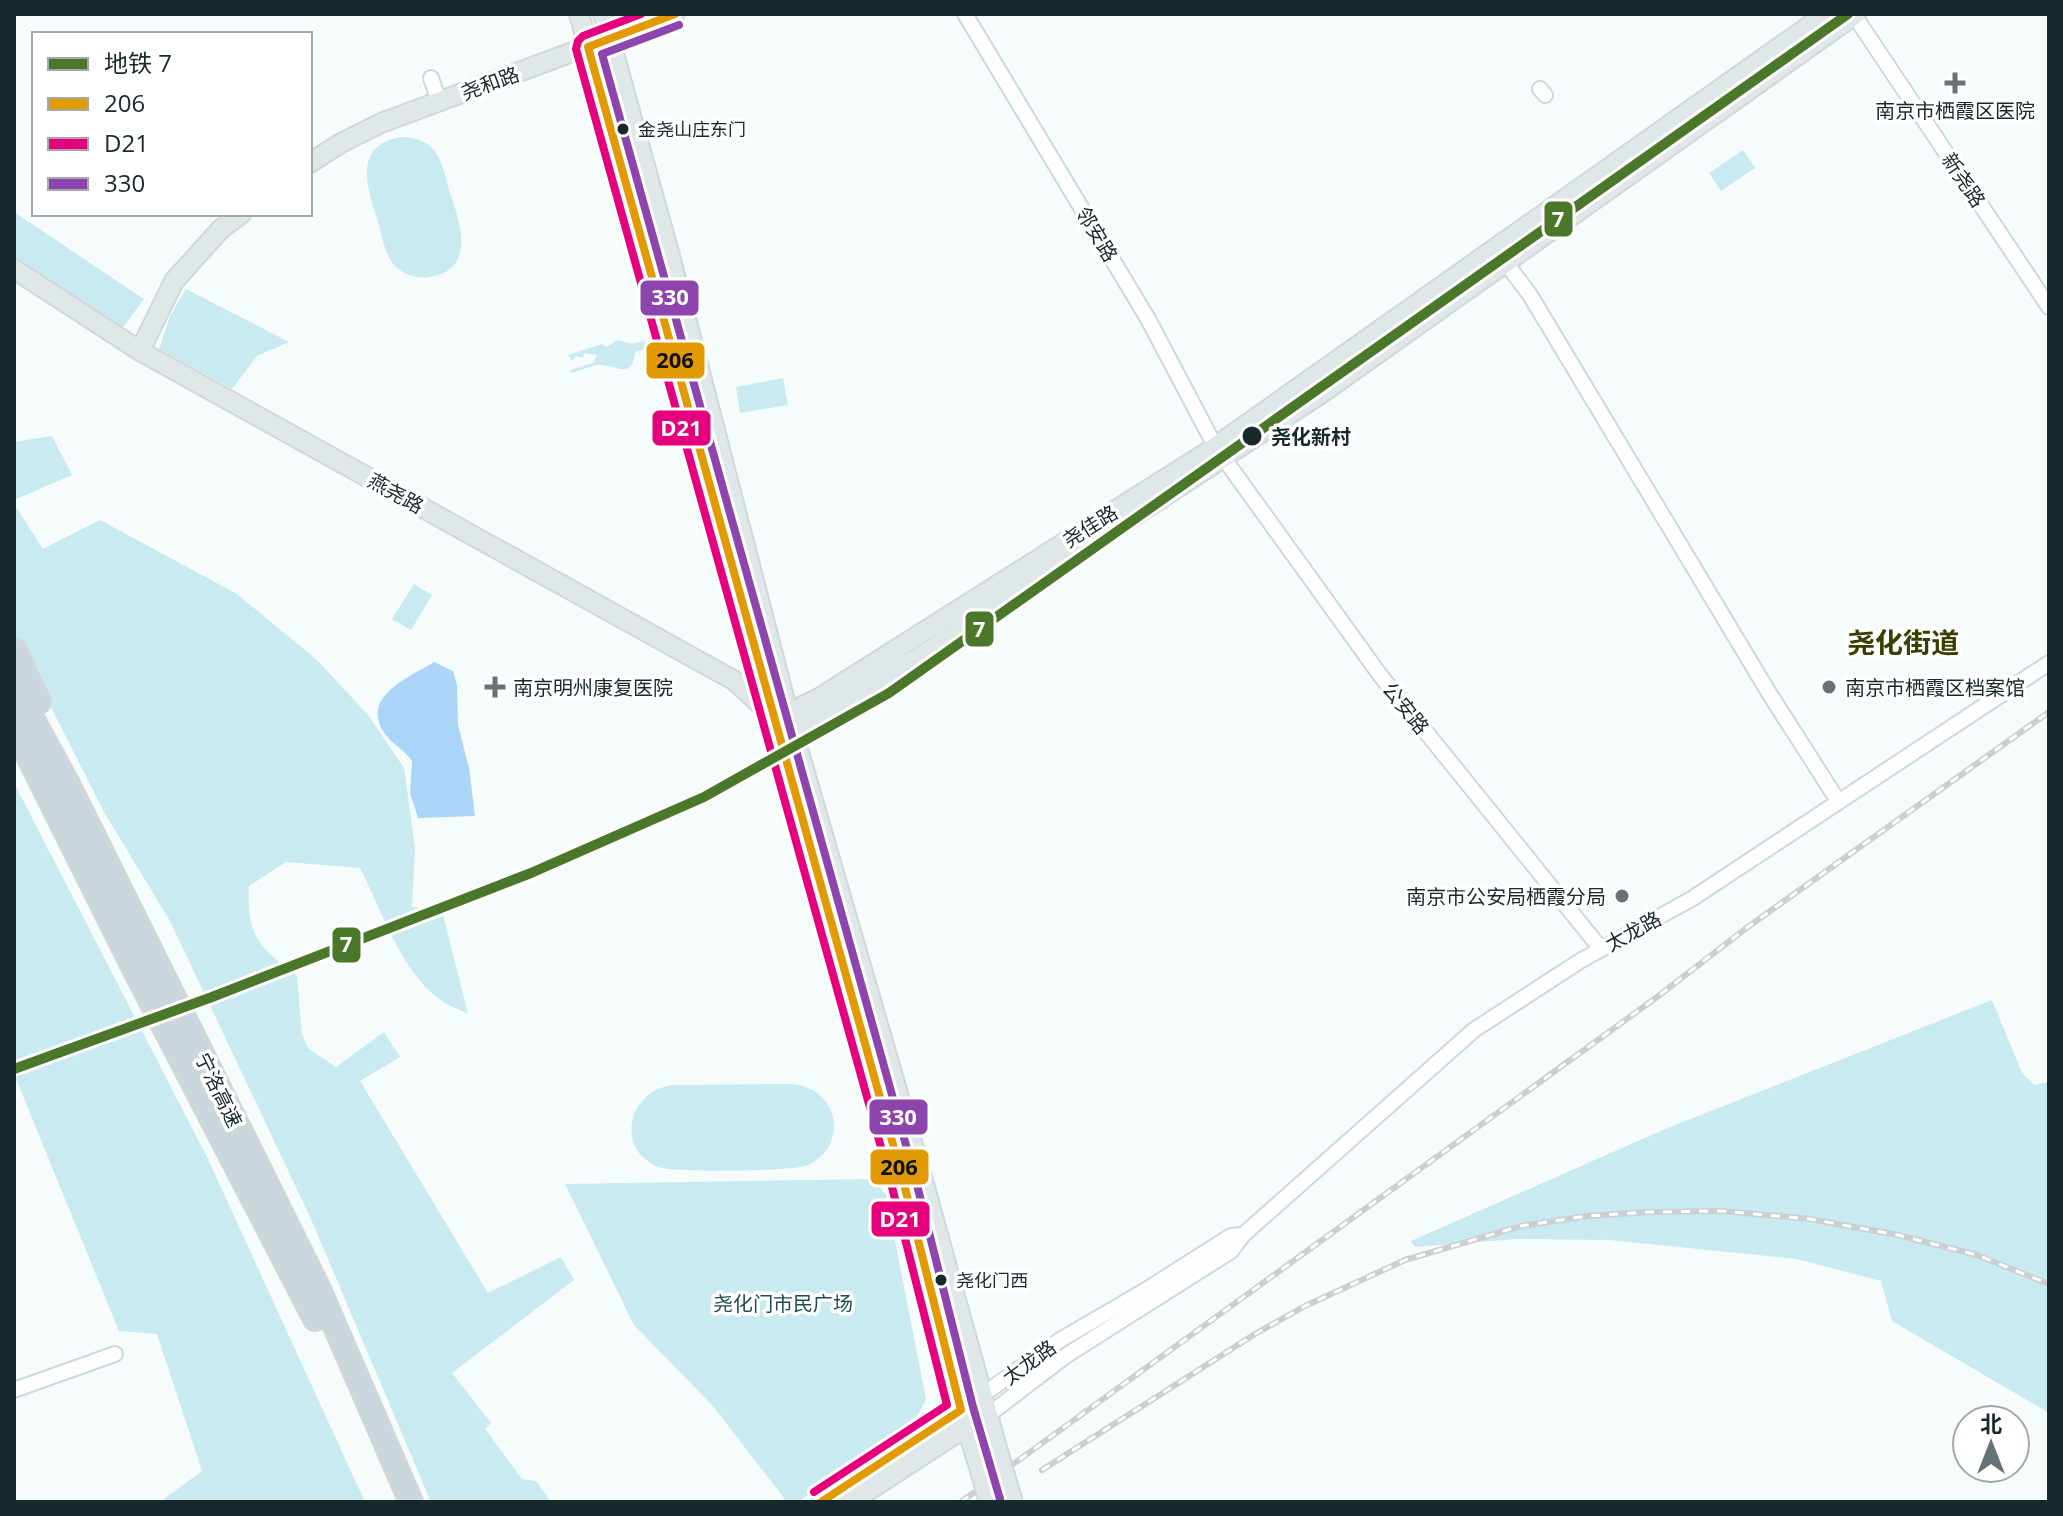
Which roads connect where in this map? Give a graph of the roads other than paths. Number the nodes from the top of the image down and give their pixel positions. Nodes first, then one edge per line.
1 (579, 14) edge
2 (603, 14) edge
3 (675, 14) edge
4 (965, 14) edge
5 (1826, 14) edge
6 (1854, 14) edge
7 (610, 39) junction
8 (588, 47) junction
9 (431, 78) dead end
10 (439, 101) junction
11 (313, 156) edge
12 (238, 216) edge
13 (1506, 263) junction
14 (14, 269) edge
15 (2049, 307) edge
16 (140, 351) junction
17 (1219, 452) junction
18 (14, 650) edge
19 (2049, 663) edge
20 (14, 685) edge
21 (783, 720) junction
22 (14, 728) edge
23 (14, 750) edge
24 (1838, 801) junction
25 (106, 862) junction
26 (1601, 949) junction
27 (132, 965) junction
28 (1243, 1235) junction
29 (115, 1354) dead end
30 (14, 1390) edge
31 (983, 1395) junction
32 (988, 1415) junction
33 (963, 1419) junction
34 (394, 1502) edge
35 (411, 1502) edge
36 (821, 1502) edge
37 (851, 1502) edge
38 (989, 1502) edge
39 (1013, 1502) edge

1 - 8 main road
2 - 7 main road
3 - 7 main road, 尧和路
4 - 17 street, 邻安路
5 - 17 main road, 尧佳路
6 - 13 main road, 尧佳路
6 - 15 street, 新尧路
7 - 8 main road, 尧和路
7 - 21 main road
8 - 10 main road, 尧和路
8 - 21 main road
9 - 10 street
10 - 11 main road, 尧和路
12 - 16 main road
13 - 17 main road, 尧佳路
13 - 24 street
14 - 16 main road, 燕尧路
16 - 21 main road, 燕尧路
17 - 21 main road, 尧佳路
17 - 26 street, 公安路
18 - 25 highway
19 - 24 street, 太龙路
20 - 25 highway, 宁洛高速
21 - 31 main road
21 - 33 main road
22 - 27 highway, 宁洛高速
23 - 27 highway
24 - 26 street, 太龙路
25 - 35 highway, 宁洛高速
26 - 28 street, 太龙路
27 - 34 highway, 宁洛高速
28 - 31 street, 太龙路
28 - 32 street, 太龙路
29 - 30 street
31 - 32 main road
31 - 33 street, 太龙路
32 - 33 street, 太龙路
32 - 39 main road, bridge
33 - 36 main road, 太龙路
33 - 37 main road, 太龙路
33 - 38 main road, bridge

